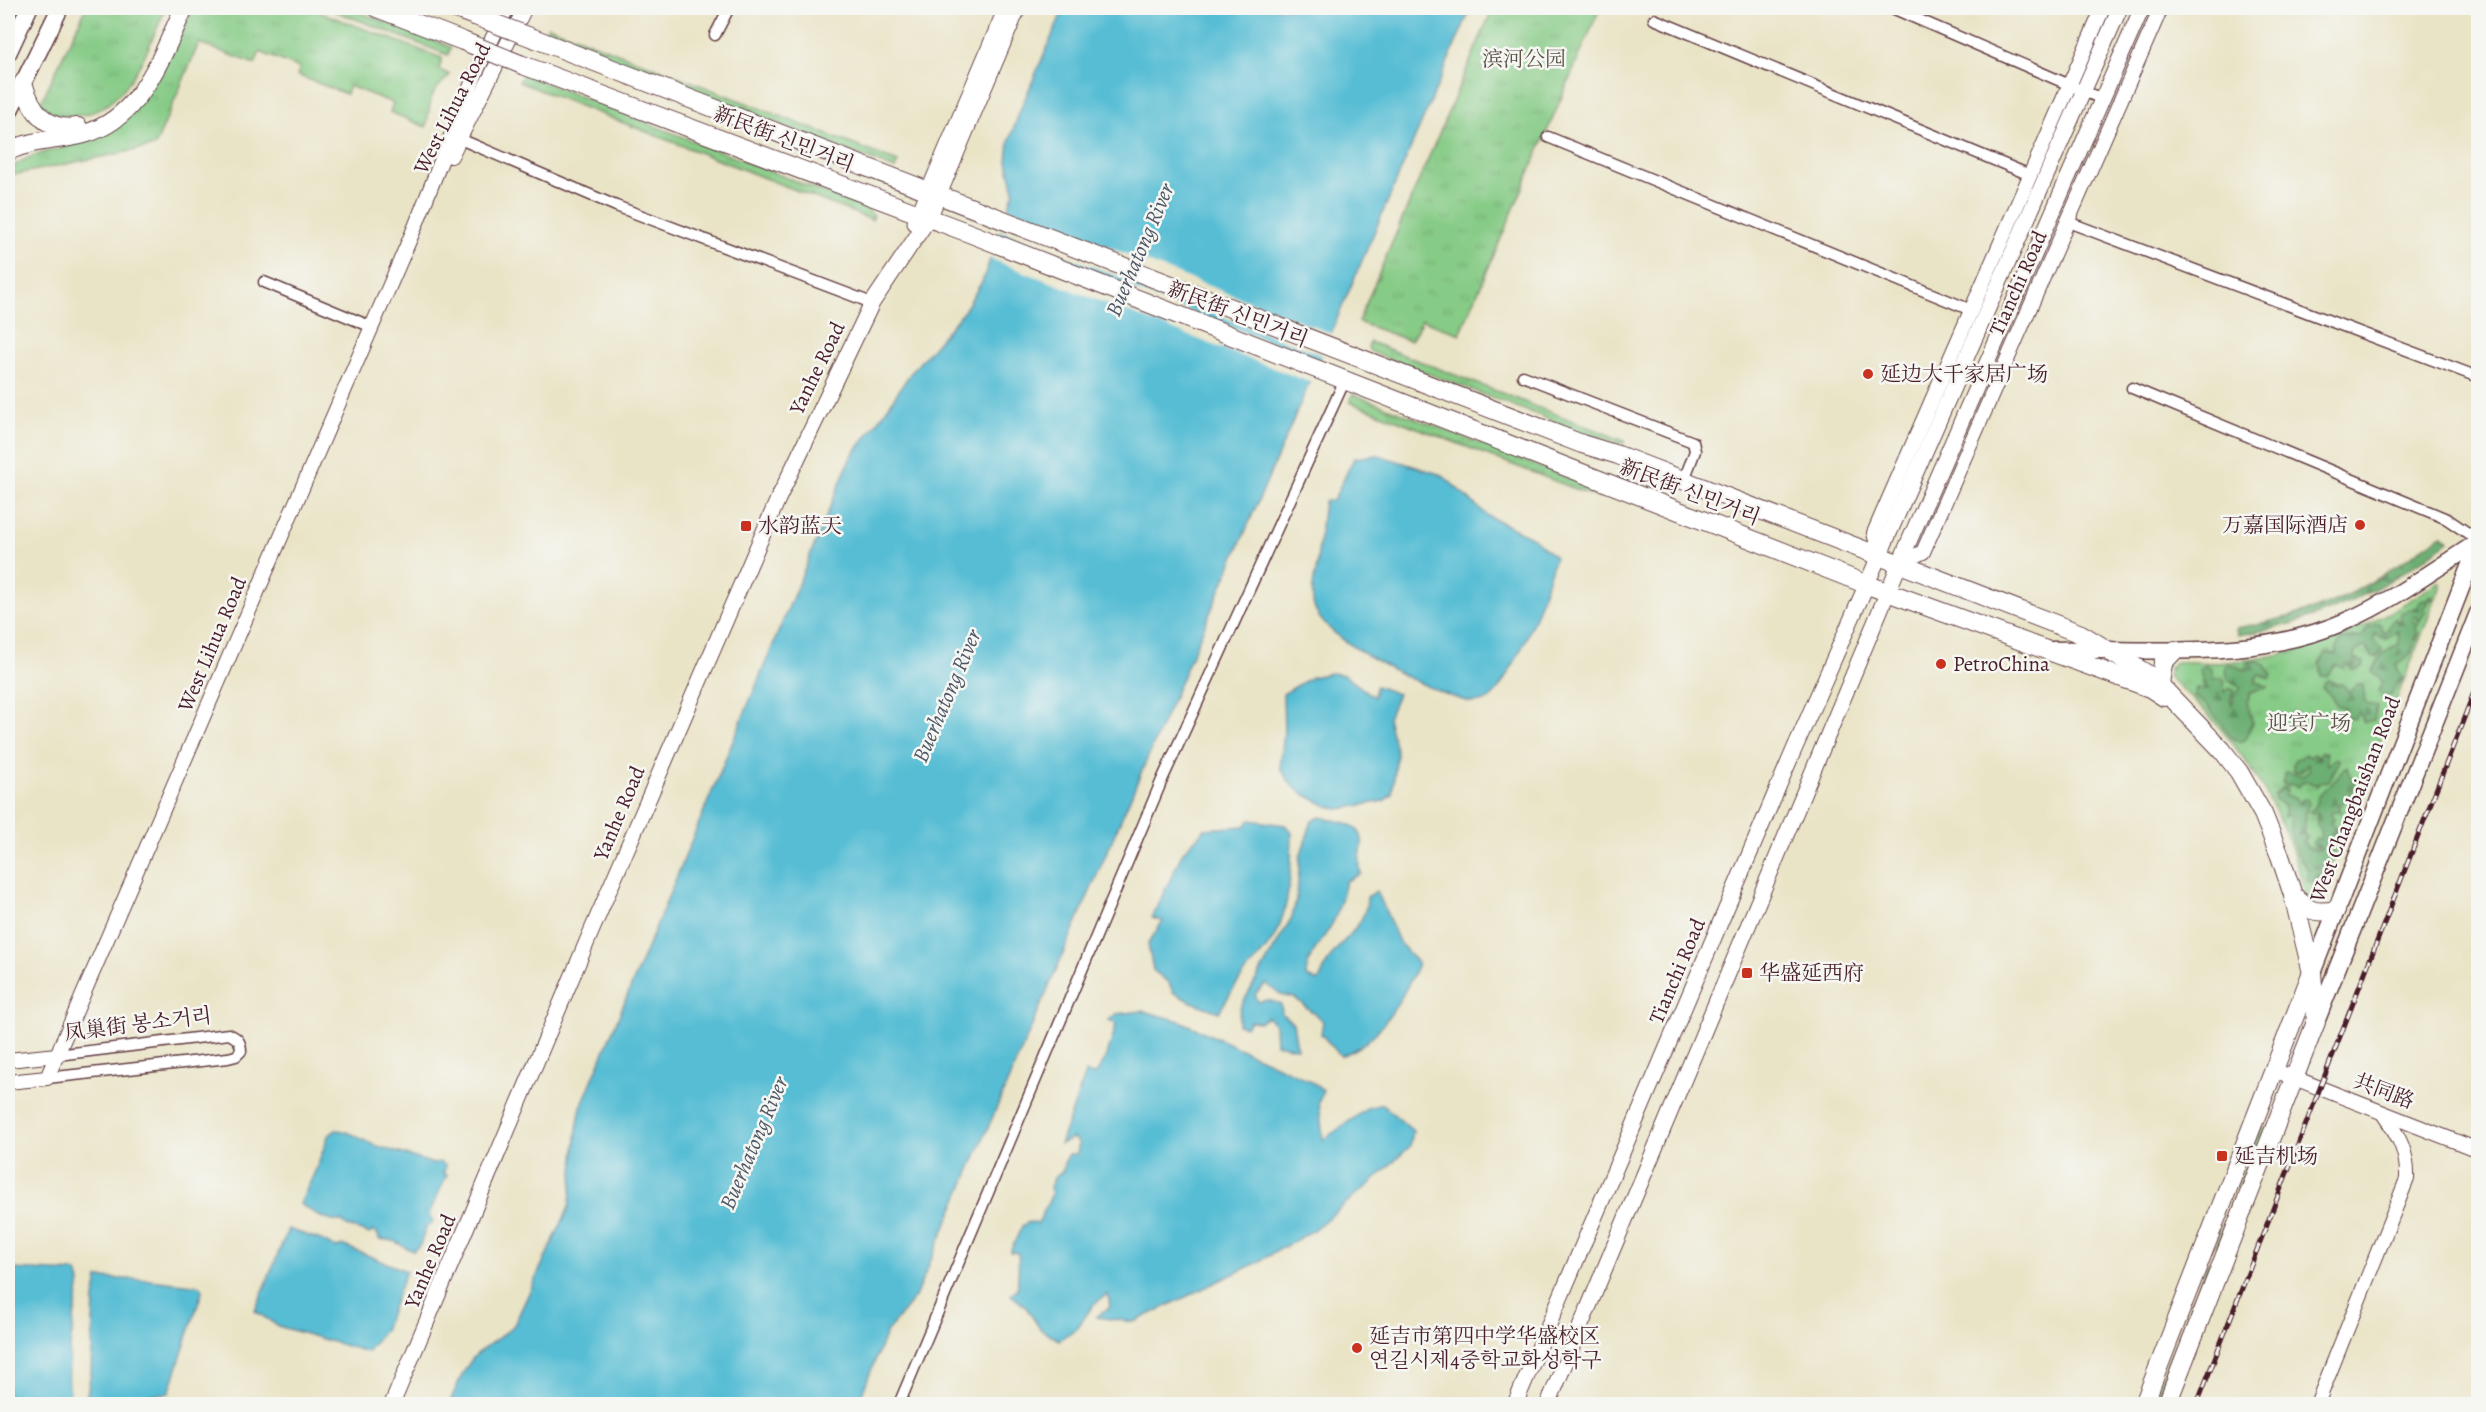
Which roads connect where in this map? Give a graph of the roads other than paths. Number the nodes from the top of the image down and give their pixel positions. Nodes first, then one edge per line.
1 (29, 8) edge
2 (60, 8) edge
3 (176, 8) edge
4 (184, 8) edge
5 (377, 8) edge
6 (453, 8) edge
7 (507, 8) edge
8 (525, 8) edge
9 (729, 8) edge
10 (1006, 8) edge
11 (1018, 8) edge
12 (1892, 8) edge
13 (2103, 8) edge
14 (2120, 8) edge
15 (2142, 8) edge
16 (2161, 8) edge
17 (1654, 18) dead end
18 (715, 35) dead end
19 (8, 53) edge
20 (23, 83) junction
21 (2069, 86) junction
22 (2084, 92) junction
23 (2102, 99) junction
24 (8, 114) edge
25 (1548, 137) dead end
26 (460, 139) junction
27 (8, 151) edge
28 (2030, 175) junction
29 (933, 194) junction
30 (924, 216) junction
31 (2068, 222) junction
32 (414, 227) junction
33 (264, 282) dead end
34 (872, 303) junction
35 (1971, 310) junction
36 (372, 327) junction
37 (1361, 359) junction
38 (1523, 376) dead end
39 (2478, 377) edge
40 (1348, 381) junction
41 (2132, 388) dead end
42 (1684, 480) junction
43 (2478, 542) edge
44 (1880, 556) junction
45 (1900, 563) junction
46 (1868, 585) junction
47 (1888, 593) junction
48 (2478, 613) edge
49 (2081, 634) junction
50 (2107, 649) junction
51 (2148, 649) junction
52 (2048, 650) junction
53 (2175, 650) junction
54 (2160, 684) junction
55 (2186, 710) junction
56 (2293, 895) junction
57 (2336, 910) junction
58 (2312, 973) junction
59 (2316, 1022) junction
60 (57, 1054) junction
61 (8, 1060) edge
62 (2274, 1071) junction
63 (47, 1078) junction
64 (2294, 1079) junction
65 (8, 1082) edge
66 (2384, 1115) junction
67 (2478, 1150) edge
68 (392, 1404) edge
69 (899, 1404) edge
70 (1515, 1404) edge
71 (1548, 1404) edge
72 (2144, 1404) edge
73 (2167, 1404) edge
74 (2317, 1404) edge

1 - 19 main road
2 - 20 main road
3 - 20 highway
4 - 27 highway
5 - 30 highway, 新民街 신민거리, bridge
6 - 29 highway, 新民街 신민거리, bridge
7 - 32 street, West Lihua Road
8 - 26 street, West Lihua Road
9 - 18 street
10 - 29 main road, Yanhe Road
11 - 29 main road, Yanhe Road
12 - 21 street
13 - 21 street, Tianchi Road
14 - 22 main road, Tianchi Road
15 - 23 main road, Tianchi Road
16 - 31 street, Tianchi Road
17 - 28 street
20 - 24 main road
21 - 22 street
21 - 28 street, Tianchi Road
22 - 23 street
22 - 44 main road, Tianchi Road
23 - 45 main road, Tianchi Road
25 - 35 street
26 - 32 street, West Lihua Road
26 - 34 street
28 - 35 street, Tianchi Road
29 - 30 main road, Yanhe Road
29 - 37 highway, 新民街 신민거리
30 - 34 main road, Yanhe Road
30 - 40 highway, 新民街 신민거리
31 - 39 street
31 - 45 street, Tianchi Road
32 - 36 street, West Lihua Road
33 - 36 street
34 - 68 main road, Yanhe Road
35 - 44 street, Tianchi Road
36 - 60 street, West Lihua Road
37 - 40 highway
37 - 42 highway, 新民街 신민거리
38 - 42 street
40 - 46 highway, 新民街 신민거리
40 - 69 street
41 - 43 street
42 - 44 highway, 新民街 신민거리
43 - 53 main road, 新民街 신민거리
43 - 57 main road, West Changbaishan Road
44 - 45 highway, 新民街 신민거리
44 - 46 main road, Tianchi Road
45 - 47 main road, Tianchi Road
45 - 49 highway, 新民街 신민거리
46 - 47 highway, 新民街 신민거리
46 - 70 main road, Tianchi Road
47 - 52 highway, 新民街 신민거리
47 - 71 main road, Tianchi Road
48 - 59 main road
49 - 50 highway, 新民街 신민거리
49 - 51 main road, 新民街 신민거리
50 - 51 main road, 新民街 신민거리
50 - 52 main road, 新民街 신민거리
50 - 54 highway, 新民街 신민거리
51 - 53 main road, 新民街 신민거리
52 - 55 highway, 新民街 신민거리
53 - 54 highway
54 - 55 highway, 新民街 신민거리
55 - 56 highway, 新民街 신민거리
56 - 57 highway
56 - 58 highway, 新民街 신민거리
57 - 58 main road, West Changbaishan Road
58 - 59 highway, 新民街 신민거리
58 - 62 highway, West Changbaishan Road
59 - 64 highway
60 - 61 street, 凤巢街 봉소거리
60 - 63 street, West Lihua Road
60 - 63 street, 凤巢街 봉소거리
62 - 64 street, 共同路
62 - 72 highway, West Changbaishan Road
63 - 65 street, 凤巢街 봉소거리
64 - 66 street, 共同路
64 - 73 highway
66 - 67 street, 共同路
66 - 74 street

